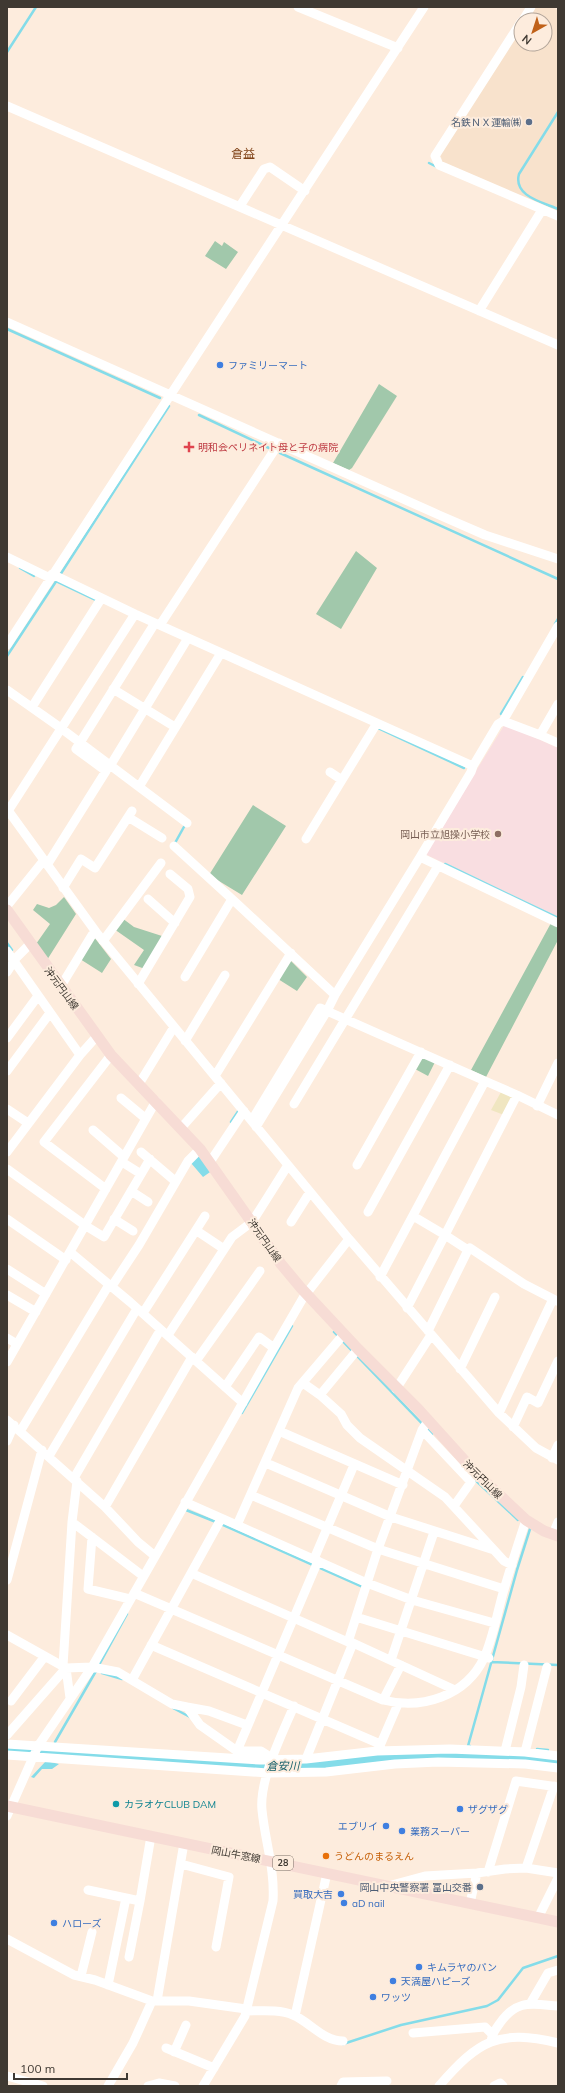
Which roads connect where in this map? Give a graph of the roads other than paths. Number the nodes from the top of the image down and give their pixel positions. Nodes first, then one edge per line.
1 (298, 7) edge
2 (424, 7) edge
3 (513, 35) edge
4 (398, 48) junction
5 (7, 106) edge
6 (305, 191) junction
7 (240, 206) junction
8 (542, 210) junction
9 (558, 216) edge
10 (285, 226) junction
11 (479, 311) junction
12 (7, 322) edge
13 (558, 345) edge
14 (171, 396) junction
15 (279, 443) junction
16 (7, 557) edge
17 (558, 559) edge
18 (55, 577) junction
19 (100, 601) junction
20 (134, 616) junction
21 (158, 624) junction
22 (558, 626) edge
23 (187, 640) junction
24 (7, 646) edge
25 (220, 655) junction
26 (113, 689) junction
27 (7, 690) edge
28 (558, 704) edge
29 (32, 707) junction
30 (144, 709) junction
31 (502, 721) junction
32 (376, 726) junction
33 (175, 727) junction
34 (60, 731) junction
35 (540, 735) junction
36 (558, 743) edge
37 (78, 744) junction
38 (110, 766) junction
39 (473, 766) junction
40 (330, 772) dead end
41 (342, 780) junction
42 (139, 787) junction
43 (8, 810) edge
44 (187, 823) dead end
45 (162, 838) dead end
46 (306, 839) dead end
47 (174, 846) dead end
48 (420, 857) junction
49 (43, 863) junction
50 (161, 863) dead end
51 (438, 866) junction
52 (170, 874) dead end
53 (64, 888) junction
54 (148, 899) dead end
55 (231, 901) junction
56 (7, 906) edge
57 (7, 910) edge
58 (175, 923) junction
59 (558, 923) edge
60 (94, 934) junction
61 (103, 941) junction
62 (28, 946) junction
63 (7, 950) edge
64 (290, 956) junction
65 (16, 959) junction
66 (7, 972) edge
67 (225, 975) dead end
68 (185, 977) dead end
69 (138, 984) junction
70 (61, 986) junction
71 (335, 995) junction
72 (38, 996) junction
73 (327, 1011) junction
74 (50, 1013) junction
75 (347, 1017) junction
76 (172, 1029) junction
77 (7, 1038) edge
78 (94, 1038) junction
79 (185, 1041) junction
80 (421, 1052) junction
81 (81, 1054) junction
82 (108, 1058) junction
83 (558, 1063) edge
84 (450, 1065) junction
85 (7, 1071) edge
86 (485, 1081) junction
87 (218, 1082) junction
88 (139, 1084) junction
89 (517, 1095) junction
90 (121, 1098) dead end
91 (154, 1104) junction
92 (294, 1104) dead end
93 (537, 1106) junction
94 (7, 1109) edge
95 (242, 1112) junction
96 (558, 1115) edge
97 (145, 1118) junction
98 (28, 1123) junction
99 (254, 1123) junction
100 (181, 1128) junction
101 (93, 1130) dead end
102 (197, 1151) junction
103 (7, 1152) edge
104 (141, 1152) dead end
105 (150, 1159) junction
106 (124, 1162) junction
107 (210, 1162) junction
108 (286, 1166) junction
109 (357, 1166) dead end
110 (7, 1169) edge
111 (141, 1174) junction
112 (176, 1181) junction
113 (106, 1189) junction
114 (131, 1192) junction
115 (309, 1193) junction
116 (148, 1202) dead end
117 (368, 1212) dead end
118 (205, 1216) dead end
119 (413, 1216) junction
120 (7, 1219) edge
121 (114, 1219) junction
122 (291, 1222) dead end
123 (250, 1224) junction
124 (88, 1227) junction
125 (133, 1230) dead end
126 (197, 1231) junction
127 (445, 1235) junction
128 (348, 1240) junction
129 (224, 1249) junction
130 (468, 1250) junction
131 (71, 1255) junction
132 (7, 1269) edge
133 (260, 1271) dead end
134 (380, 1277) junction
135 (109, 1287) junction
136 (46, 1294) junction
137 (7, 1295) edge
138 (305, 1297) junction
139 (495, 1297) dead end
140 (555, 1300) edge
141 (407, 1308) junction
142 (36, 1312) junction
143 (139, 1313) junction
144 (429, 1333) junction
145 (158, 1334) dead end
146 (168, 1335) junction
147 (342, 1337) junction
148 (7, 1338) edge
149 (18, 1344) junction
150 (274, 1348) junction
151 (356, 1352) junction
152 (192, 1359) junction
153 (558, 1361) edge
154 (7, 1362) edge
155 (460, 1369) junction
156 (303, 1383) junction
157 (225, 1387) junction
158 (396, 1389) junction
159 (320, 1395) junction
160 (242, 1403) junction
161 (499, 1412) junction
162 (14, 1425) edge
163 (425, 1426) junction
164 (513, 1427) junction
165 (279, 1431) junction
166 (7, 1441) edge
167 (558, 1445) edge
168 (46, 1453) junction
169 (555, 1459) edge
170 (266, 1463) junction
171 (354, 1465) junction
172 (407, 1472) junction
173 (75, 1480) junction
174 (403, 1485) junction
175 (251, 1495) junction
176 (341, 1496) junction
177 (184, 1502) junction
178 (454, 1506) junction
179 (105, 1507) junction
180 (391, 1517) junction
181 (526, 1520) junction
182 (72, 1522) junction
183 (219, 1522) junction
184 (558, 1522) edge
185 (237, 1525) junction
186 (328, 1528) junction
187 (434, 1532) junction
188 (556, 1535) edge
189 (92, 1537) junction
190 (378, 1549) junction
191 (494, 1550) junction
192 (155, 1556) junction
193 (316, 1563) junction
194 (424, 1565) junction
195 (512, 1565) junction
196 (191, 1573) junction
197 (143, 1576) junction
198 (7, 1580) edge
199 (366, 1586) junction
200 (504, 1589) junction
201 (135, 1596) junction
202 (412, 1600) junction
203 (171, 1609) junction
204 (293, 1618) junction
205 (358, 1618) junction
206 (494, 1623) junction
207 (400, 1633) junction
208 (7, 1635) edge
209 (350, 1643) junction
210 (151, 1645) junction
211 (278, 1655) junction
212 (44, 1658) junction
213 (487, 1658) junction
214 (391, 1660) junction
215 (401, 1665) junction
216 (524, 1665) dead end
217 (92, 1667) junction
218 (547, 1667) dead end
219 (65, 1670) junction
220 (132, 1680) junction
221 (337, 1681) junction
222 (455, 1690) junction
223 (262, 1691) junction
224 (70, 1698) junction
225 (383, 1700) junction
226 (11, 1701) dead end
227 (398, 1704) junction
228 (294, 1706) junction
229 (188, 1708) junction
230 (322, 1718) junction
231 (247, 1725) junction
232 (7, 1735) edge
233 (7, 1744) edge
234 (379, 1748) junction
235 (506, 1749) junction
236 (526, 1750) junction
237 (237, 1751) junction
238 (35, 1752) junction
239 (7, 1755) edge
240 (450, 1756) junction
241 (558, 1756) edge
242 (306, 1759) junction
243 (270, 1766) junction
244 (558, 1768) edge
245 (556, 1787) edge
246 (8, 1810) edge
247 (151, 1836) junction
248 (184, 1843) junction
249 (271, 1861) junction
250 (181, 1864) junction
251 (526, 1868) junction
252 (488, 1872) junction
253 (327, 1873) junction
254 (558, 1873) edge
255 (477, 1875) junction
256 (558, 1878) edge
257 (388, 1886) junction
258 (88, 1890) dead end
259 (126, 1898) junction
260 (140, 1901) junction
261 (470, 1903) junction
262 (538, 1918) junction
263 (558, 1922) edge
264 (92, 1932) dead end
265 (7, 1939) edge
266 (216, 1947) dead end
267 (129, 1957) dead end
268 (558, 1970) edge
269 (81, 1976) junction
270 (108, 1985) junction
271 (152, 2003) junction
272 (530, 2004) junction
273 (558, 2006) edge
274 (246, 2012) junction
275 (295, 2016) junction
276 (186, 2025) dead end
277 (413, 2033) dead end
278 (491, 2038) junction
279 (343, 2041) dead end
280 (558, 2043) edge
281 (214, 2068) junction
282 (7, 2076) edge
283 (387, 2081) dead end
284 (43, 2086) edge
285 (108, 2086) edge
286 (148, 2086) edge
287 (175, 2086) edge
288 (204, 2086) edge
289 (341, 2086) edge
290 (439, 2086) edge
291 (494, 2086) edge
292 (503, 2086) edge

1 - 4 street
2 - 4 street
3 - 8 street
4 - 6 street
5 - 7 street
6 - 7 street
6 - 10 street
7 - 10 street
8 - 9 street
8 - 11 street
10 - 11 street
10 - 14 street
11 - 13 street
12 - 14 street
14 - 15 street
14 - 18 street
15 - 17 street
15 - 21 street
16 - 18 street
18 - 19 street
18 - 24 street
19 - 20 street
19 - 29 street
20 - 21 street
20 - 34 street
21 - 23 street
21 - 26 street
22 - 31 street
23 - 25 street
23 - 30 street
25 - 32 street
25 - 33 street
26 - 30 street
26 - 37 street
27 - 29 street
28 - 35 street
29 - 34 street
30 - 33 street
30 - 38 street
31 - 35 street
31 - 39 street
32 - 39 street
32 - 41 street
33 - 42 street
34 - 37 street
34 - 43 street
35 - 36 street
37 - 38 street
37 - 49 street
38 - 42 street
39 - 48 street
40 - 41 street
41 - 46 street
42 - 44 street
43 - 49 street
45 - 53 street
47 - 55 street
48 - 51 street
48 - 71 street
49 - 53 street
49 - 56 street
50 - 61 street
51 - 59 street
51 - 75 street
52 - 58 street
53 - 60 street
54 - 58 street
55 - 64 street
55 - 68 street
57 - 62 main road, 沖元円山線
58 - 69 street
60 - 61 street
60 - 70 street
61 - 69 street
62 - 65 street
62 - 70 main road, 沖元円山線
63 - 65 street
64 - 71 street
64 - 87 street
65 - 66 street
65 - 72 street
67 - 79 street
69 - 76 street
70 - 78 main road, 沖元円山線
71 - 73 street
72 - 74 street
72 - 77 street
73 - 75 street
73 - 99 street
74 - 81 street
74 - 85 street
75 - 80 street
75 - 92 street
76 - 79 street
76 - 88 street
78 - 81 street
78 - 82 main road, 沖元円山線
79 - 87 street
80 - 84 street
80 - 109 street
81 - 98 street
82 - 88 main road, 沖元円山線
82 - 113 street
83 - 93 street
84 - 86 street
84 - 117 street
86 - 89 street
86 - 119 street
87 - 95 street
87 - 100 street
88 - 91 main road, 沖元円山線
89 - 93 street
89 - 127 street
90 - 97 street
91 - 97 street
91 - 100 main road, 沖元円山線
93 - 96 street
94 - 98 street
95 - 99 street
95 - 107 street
97 - 106 street
98 - 103 street
99 - 108 street
100 - 102 main road, 沖元円山線
101 - 106 street
102 - 107 main road, 沖元円山線
102 - 112 street
104 - 105 street
105 - 111 street
105 - 112 street
106 - 111 street
106 - 113 street
107 - 123 main road, 沖元円山線
108 - 115 street
108 - 123 street
110 - 124 street
111 - 114 street
112 - 135 street
113 - 124 street
114 - 116 street
114 - 121 street
115 - 122 street
115 - 128 street
118 - 126 street
119 - 127 street
119 - 134 street
120 - 131 street
121 - 124 street
121 - 125 street
123 - 129 street
123 - 138 main road, 沖元円山線
124 - 131 street
126 - 129 street
126 - 143 street
127 - 130 street
127 - 141 street
128 - 134 street
128 - 138 street
129 - 146 street
130 - 140 street
130 - 144 street
131 - 135 street
131 - 136 street
132 - 136 street
133 - 152 street
134 - 141 street
135 - 143 street
135 - 162 street
136 - 142 street
137 - 142 street
138 - 147 main road, 沖元円山線
138 - 150 street
139 - 155 street
140 - 161 street
141 - 144 street
142 - 149 street
143 - 146 street
143 - 168 street
144 - 155 street
144 - 158 street
145 - 173 street
146 - 152 street
147 - 151 main road, 沖元円山線
147 - 156 street
148 - 149 street
149 - 154 street
150 - 157 street
150 - 160 street
151 - 158 main road, 沖元円山線
151 - 159 street
152 - 157 street
152 - 179 street
153 - 164 street
155 - 161 street
156 - 159 street
156 - 165 street
157 - 160 street
158 - 163 main road, 沖元円山線
159 - 172 street
160 - 177 street
161 - 164 street
162 - 166 street
162 - 168 street
163 - 172 street
163 - 178 street
163 - 181 main road, 沖元円山線
164 - 169 street
165 - 170 street
165 - 171 street
167 - 169 street
168 - 173 street
168 - 198 street
170 - 175 street
170 - 176 street
171 - 174 street
171 - 176 street
172 - 174 street
172 - 178 street
173 - 179 street
173 - 182 street
174 - 180 street
175 - 185 street
175 - 186 street
176 - 180 street
176 - 186 street
177 - 183 street
177 - 192 street
178 - 191 street
179 - 192 street
180 - 187 street
180 - 190 street
181 - 188 main road, 沖元円山線
181 - 195 street
182 - 189 street
182 - 219 street
183 - 185 street
183 - 196 street
184 - 188 street
185 - 193 street
186 - 190 street
186 - 193 street
187 - 191 street
187 - 194 street
189 - 197 street
189 - 201 street
190 - 194 street
190 - 199 street
191 - 195 street
192 - 197 street
193 - 199 street
193 - 204 street
194 - 200 street
194 - 202 street
195 - 200 street
196 - 203 street
196 - 204 street
197 - 201 street
199 - 202 street
199 - 205 street
200 - 206 street
201 - 203 street
201 - 217 street
202 - 206 street
202 - 207 street
203 - 210 street
203 - 211 street
204 - 209 street
204 - 211 street
205 - 207 street
205 - 209 street
206 - 213 street
207 - 213 street
207 - 214 street
208 - 212 street
209 - 214 street
209 - 221 street
210 - 220 street
210 - 223 street
211 - 221 street
211 - 223 street
212 - 219 street
212 - 226 street
213 - 222 street
214 - 215 street
215 - 222 street
215 - 225 street
216 - 235 street
217 - 219 street
217 - 220 street
217 - 224 street
218 - 236 street
219 - 224 street
219 - 232 street
220 - 229 street
221 - 225 street
221 - 230 street
222 - 227 street
223 - 228 street
223 - 231 street
224 - 238 street
225 - 227 street
227 - 234 street
228 - 230 street
228 - 243 street
229 - 231 street
229 - 237 street
230 - 234 street
230 - 242 street
231 - 237 street
233 - 238 street
234 - 240 street
234 - 242 street
235 - 236 street
235 - 240 street
236 - 241 street
237 - 243 street
238 - 239 street
238 - 243 street
238 - 243 street
238 - 246 street
240 - 243 street
240 - 244 street
242 - 243 street
243 - 249 street
245 - 251 street
245 - 252 street
246 - 247 main road, 岡山牛窓線 / 28
247 - 248 main road, 岡山牛窓線 / 28
247 - 260 street
248 - 249 main road, 岡山牛窓線 / 28
248 - 250 street
249 - 253 main road, 岡山牛窓線 / 28
249 - 274 street
250 - 266 street
250 - 271 street
251 - 252 street
251 - 254 street
252 - 255 street
253 - 257 main road, 岡山牛窓線 / 28
253 - 275 street
255 - 257 street
255 - 261 street
256 - 262 street
257 - 261 main road, 岡山牛窓線 / 28
258 - 259 street
259 - 260 street
259 - 270 street
260 - 267 street
261 - 262 main road, 岡山牛窓線 / 28
262 - 263 main road, 岡山牛窓線 / 28
264 - 269 street
265 - 269 street
268 - 272 street
269 - 270 street
270 - 271 street
271 - 274 street
271 - 285 street
272 - 273 street
272 - 278 street
274 - 275 street
274 - 281 street
275 - 279 street
276 - 281 street
277 - 278 street
278 - 280 street
278 - 290 street
281 - 288 street
282 - 284 street
283 - 289 street
286 - 287 street
291 - 292 street

